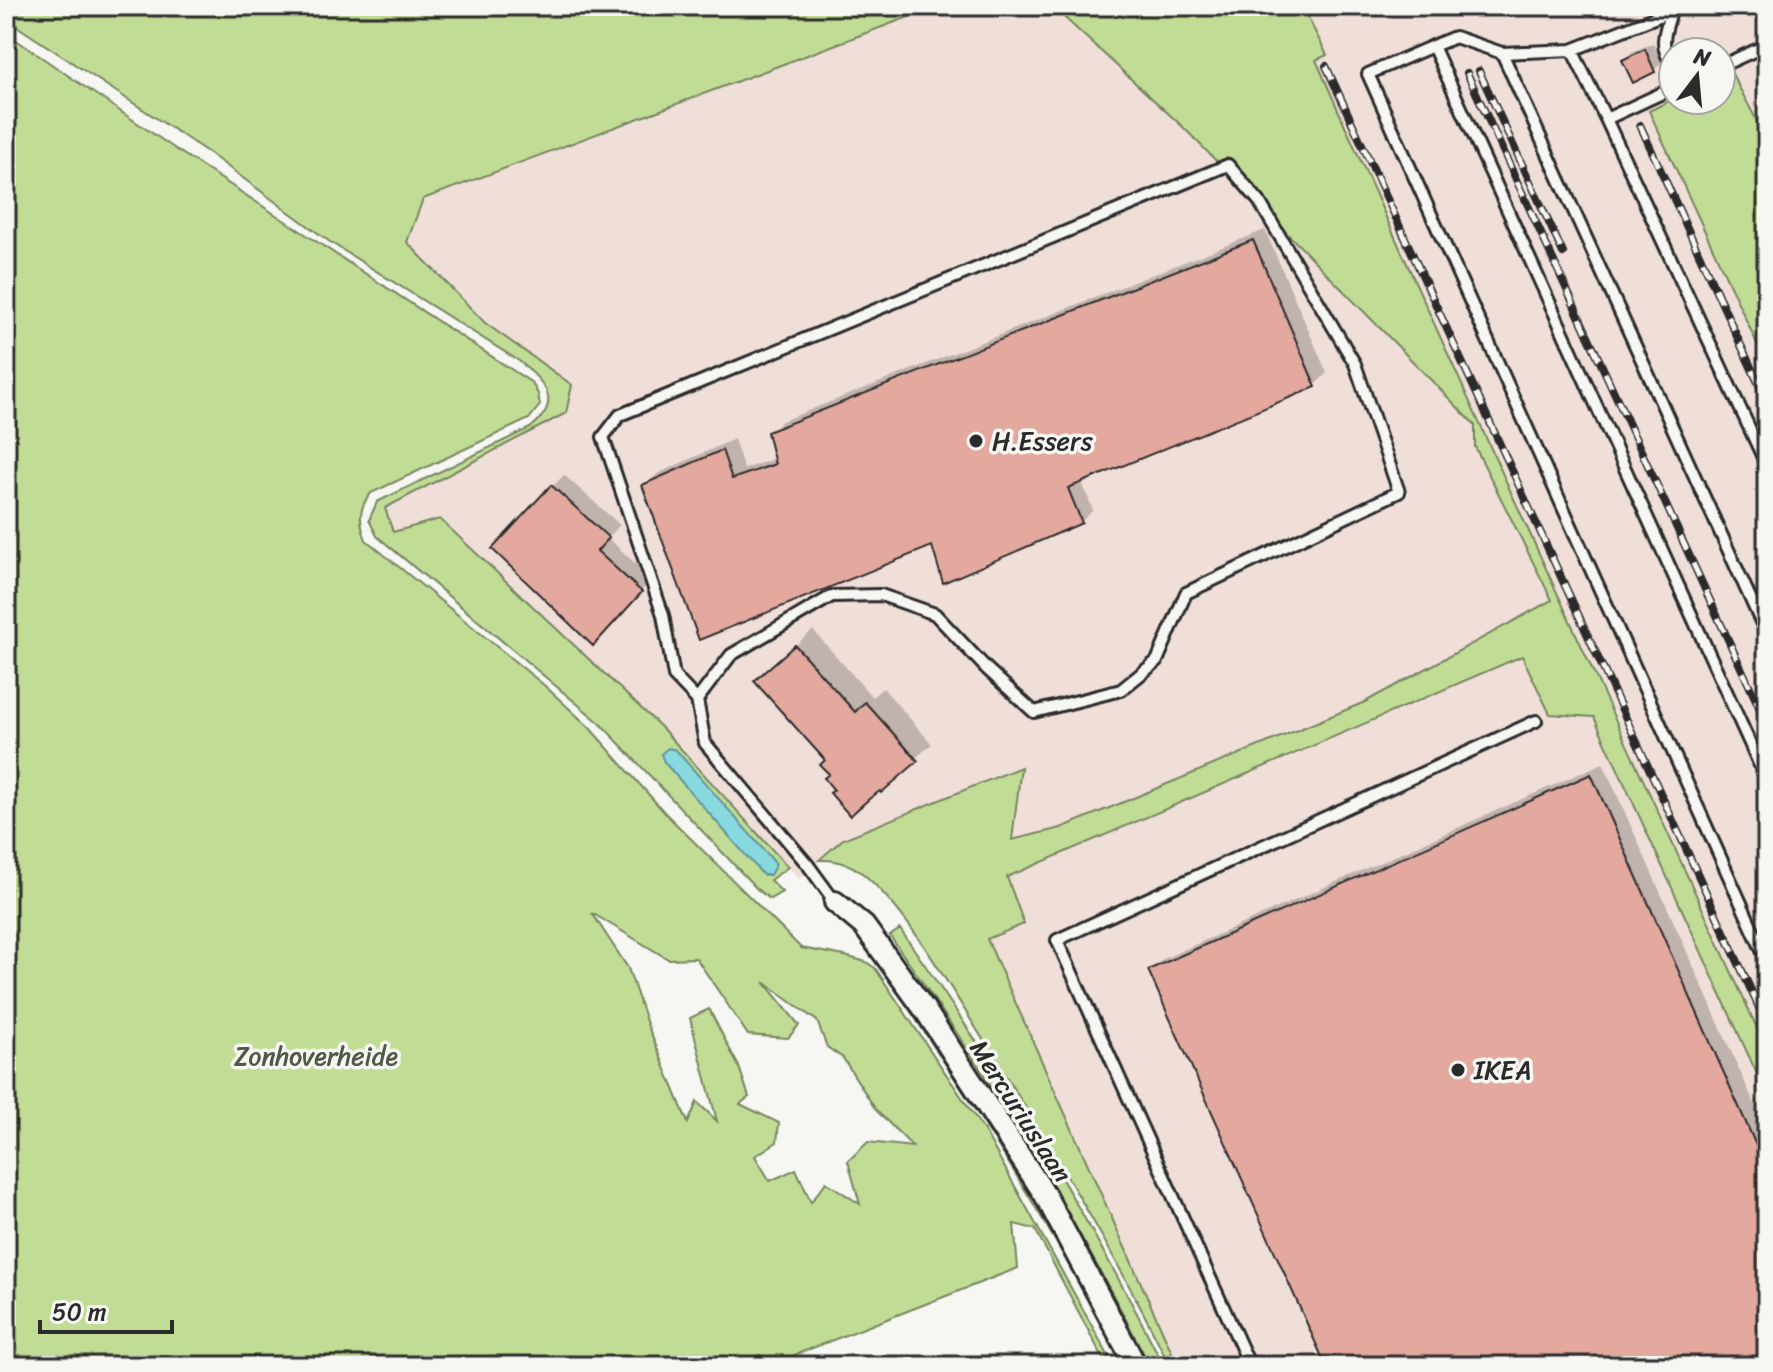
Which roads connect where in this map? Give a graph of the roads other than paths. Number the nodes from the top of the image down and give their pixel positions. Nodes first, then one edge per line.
1 (1684, 6) edge
2 (1671, 12) junction
3 (1663, 36) edge
4 (1767, 45) edge
5 (1433, 46) junction
6 (1572, 50) junction
7 (1502, 53) junction
8 (1737, 59) edge
9 (1657, 95) edge
10 (1606, 119) junction
11 (1767, 466) edge
12 (1767, 635) edge
13 (697, 700) junction
14 (1536, 721) dead end
15 (1767, 781) edge
16 (835, 902) joint
17 (1767, 961) edge
18 (1136, 1366) edge
19 (1250, 1366) edge

1 - 2 lane
2 - 3 lane
2 - 6 lane
4 - 8 lane
5 - 7 lane
5 - 15 lane
5 - 17 lane
6 - 7 lane
6 - 10 lane
7 - 12 lane
9 - 10 lane
10 - 11 lane
13 - 13 lane
13 - 16 lane
14 - 19 lane
16 - 18 street, Mercuriuslaan

